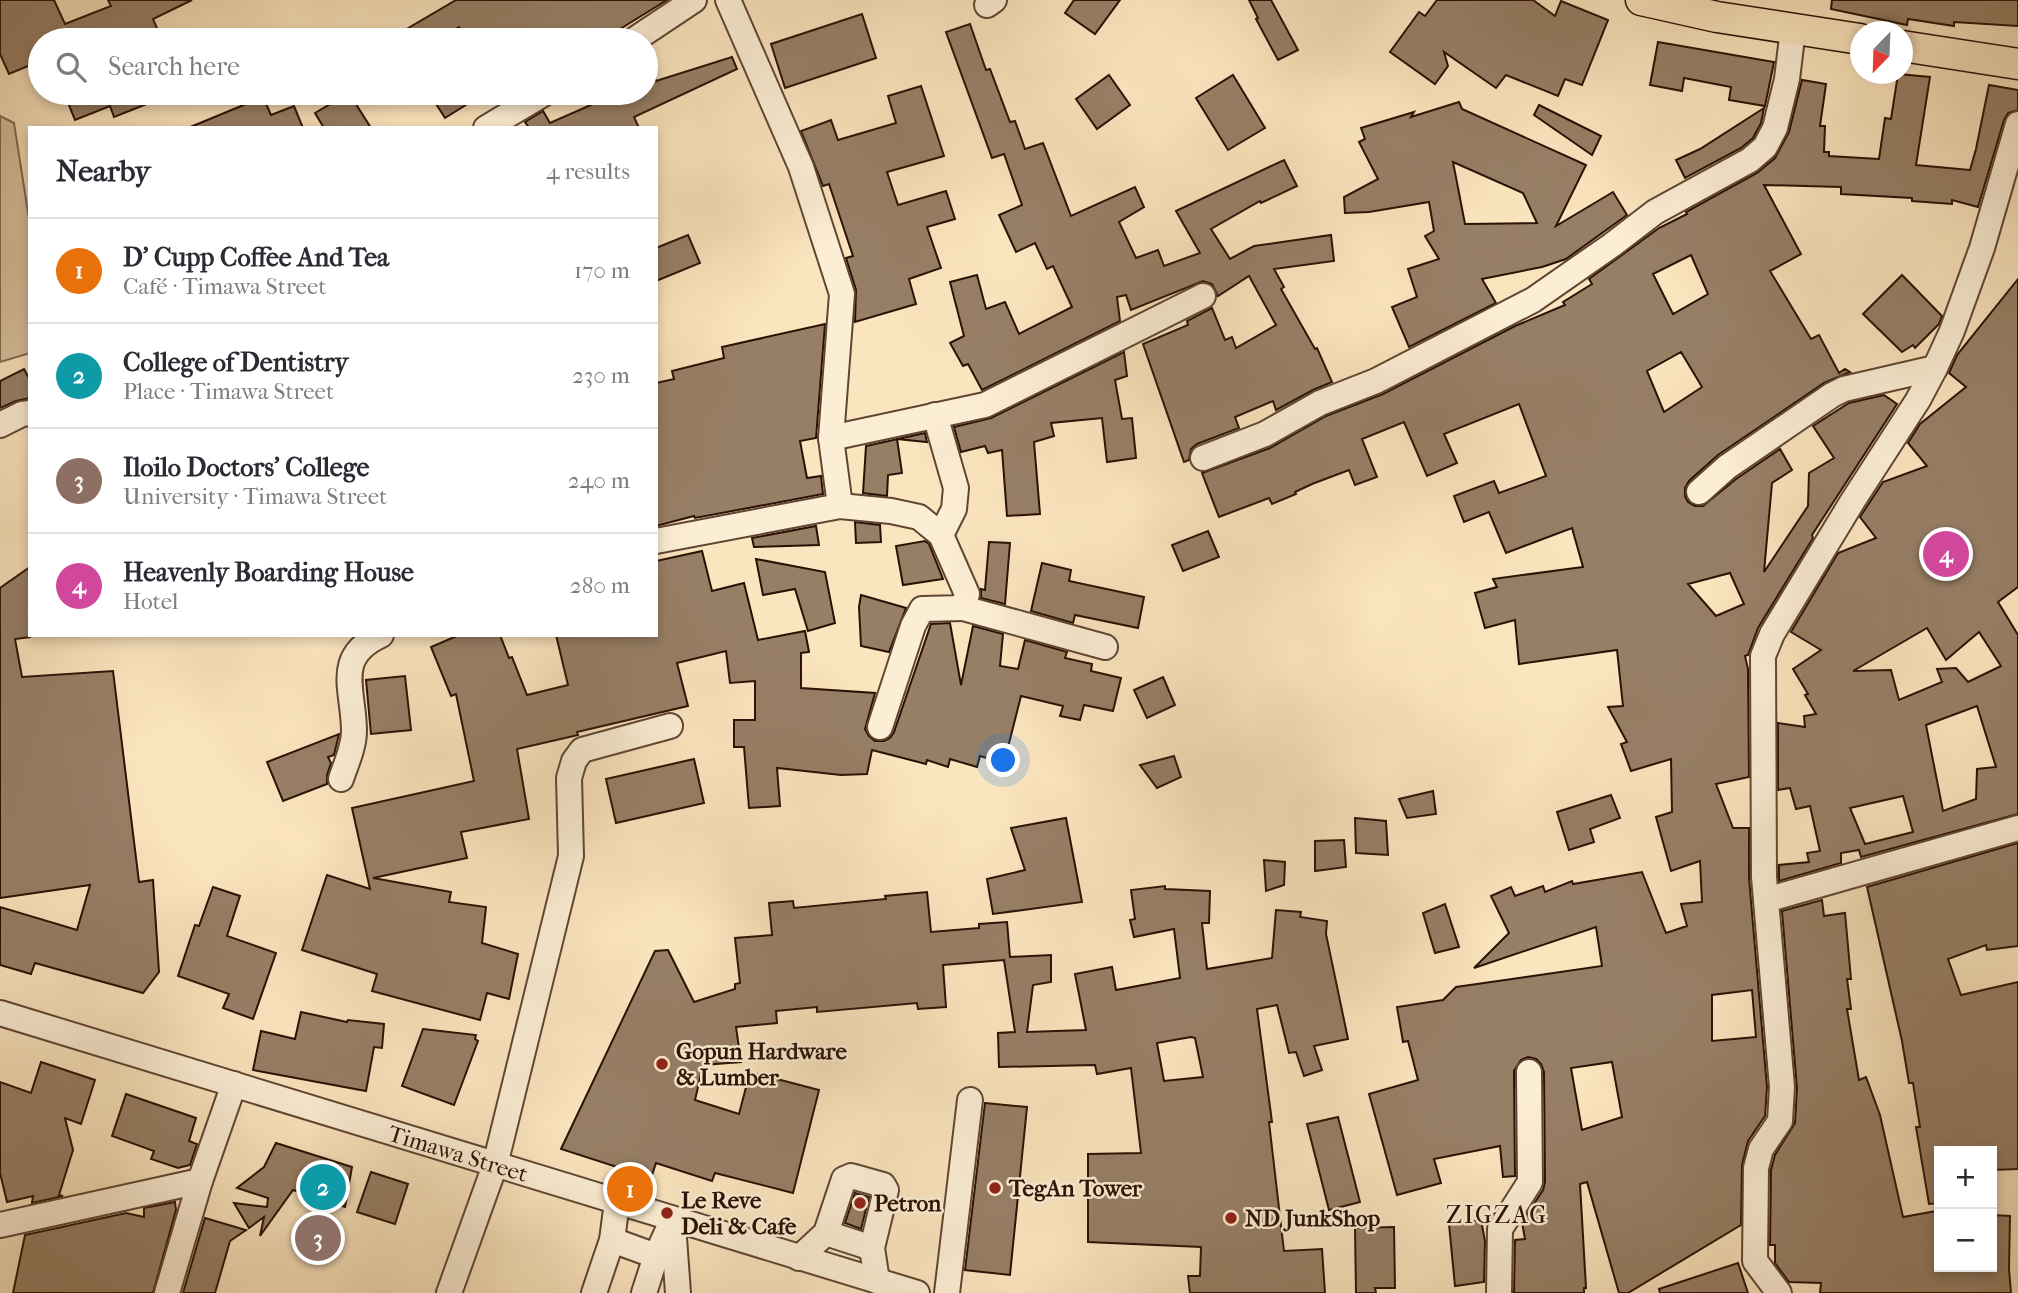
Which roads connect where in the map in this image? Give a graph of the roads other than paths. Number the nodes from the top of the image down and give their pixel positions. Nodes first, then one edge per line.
1 (694, 0) edge
2 (728, 0) edge
3 (1641, 0) edge
4 (652, 28) edge
5 (1793, 29) junction
6 (1850, 38) edge
7 (1913, 48) edge
8 (2018, 64) edge
9 (524, 105) edge
10 (2018, 124) edge
11 (488, 126) edge
12 (1203, 296) dead end
13 (1934, 369) junction
14 (28, 413) edge
15 (935, 415) junction
16 (0, 425) edge
17 (831, 438) junction
18 (1203, 458) dead end
19 (1699, 492) dead end
20 (840, 506) junction
21 (941, 535) junction
22 (658, 541) edge
23 (963, 608) junction
24 (377, 637) edge
25 (1105, 647) dead end
26 (670, 726) dead end
27 (880, 727) dead end
28 (341, 779) dead end
29 (2018, 828) edge
30 (1766, 900) junction
31 (0, 1013) edge
32 (1529, 1072) dead end
33 (234, 1084) junction
34 (970, 1100) dead end
35 (495, 1165) junction
36 (200, 1181) junction
37 (617, 1202) junction
38 (673, 1219) junction
39 (0, 1225) edge
40 (826, 1233) junction
41 (612, 1240) junction
42 (872, 1248) junction
43 (656, 1256) junction
44 (799, 1258) junction
45 (877, 1281) junction
46 (167, 1293) edge
47 (449, 1293) edge
48 (594, 1293) edge
49 (644, 1293) edge
50 (678, 1293) edge
51 (917, 1293) edge
52 (947, 1293) edge
53 (1499, 1293) edge
54 (1779, 1293) edge

1 - 4 street
2 - 17 street
3 - 5 main road
5 - 6 main road
5 - 18 street
7 - 8 main road
9 - 11 street
10 - 13 street
12 - 15 street
13 - 19 street
13 - 30 street
14 - 16 street
15 - 17 street
15 - 21 street
17 - 20 street
20 - 21 street
20 - 22 street
21 - 23 street
23 - 25 street
23 - 27 street
24 - 28 street
26 - 35 street
29 - 30 street
30 - 54 street
31 - 33 street, Timawa Street
32 - 53 street
33 - 35 street, Timawa Street
33 - 36 street
34 - 52 street
35 - 37 street, Timawa Street
35 - 47 street
36 - 39 street
36 - 46 street
37 - 38 street, Timawa Street
37 - 41 street
38 - 43 street
38 - 44 street, Timawa Street
38 - 50 street
40 - 42 street
40 - 42 street
40 - 44 street
41 - 43 street
41 - 48 street
42 - 45 street
43 - 49 street
44 - 45 street, Timawa Street
45 - 51 street, Timawa Street

